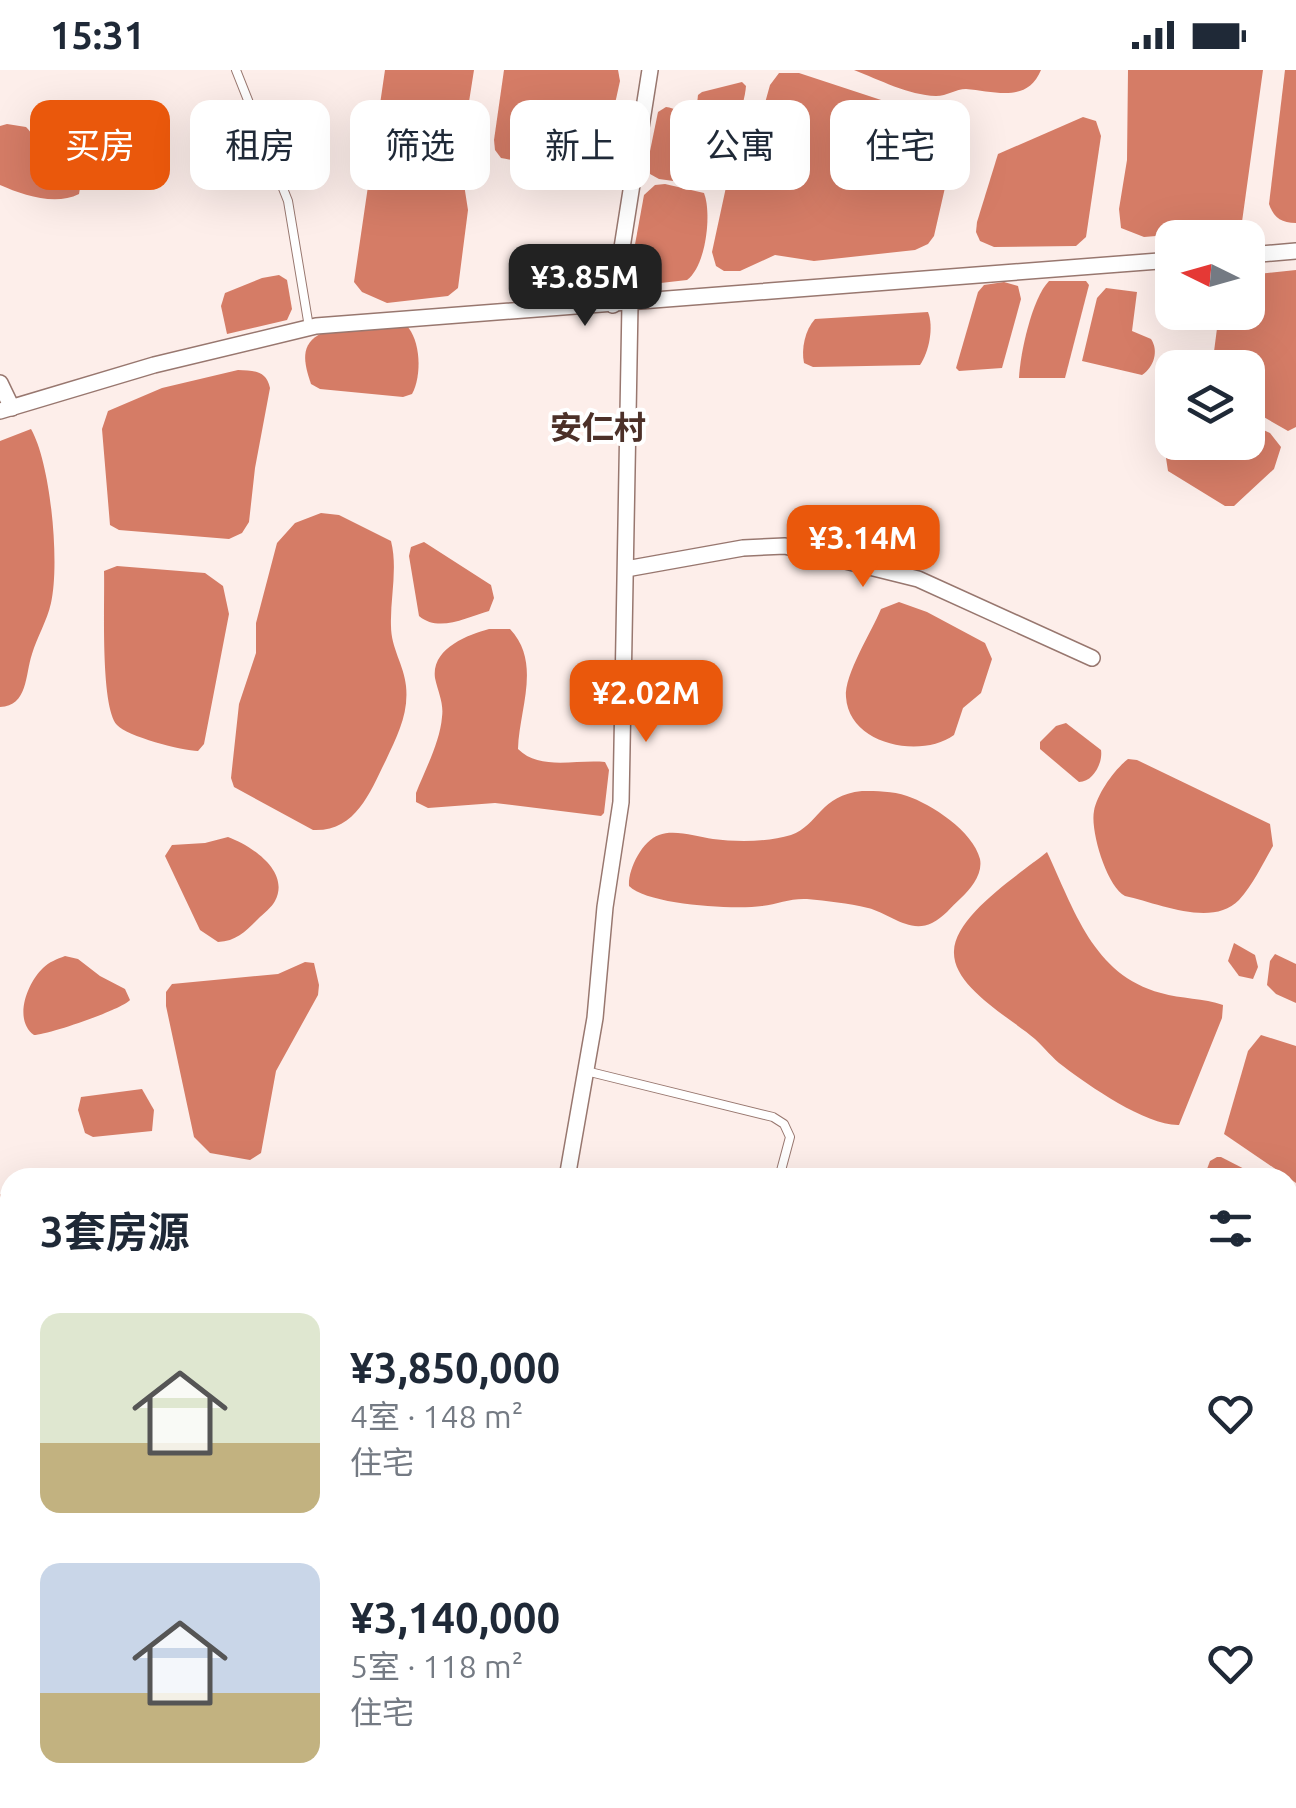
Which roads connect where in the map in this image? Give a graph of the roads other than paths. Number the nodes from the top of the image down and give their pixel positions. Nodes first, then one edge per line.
1 (236, 70) edge
2 (650, 70) edge
3 (1296, 251) edge
4 (1265, 254) edge
5 (1155, 261) edge
6 (630, 304) junction
7 (613, 305) junction
8 (309, 328) junction
9 (0, 382) edge
10 (6, 409) edge
11 (626, 569) junction
12 (1092, 658) dead end
13 (586, 1071) junction
14 (569, 1168) edge
15 (782, 1168) edge

1 - 8 lane
2 - 7 street
3 - 4 street
5 - 6 street
6 - 7 street
6 - 11 street
7 - 8 street
8 - 10 street
9 - 10 street
11 - 12 street
11 - 13 street
13 - 14 street
13 - 15 lane

